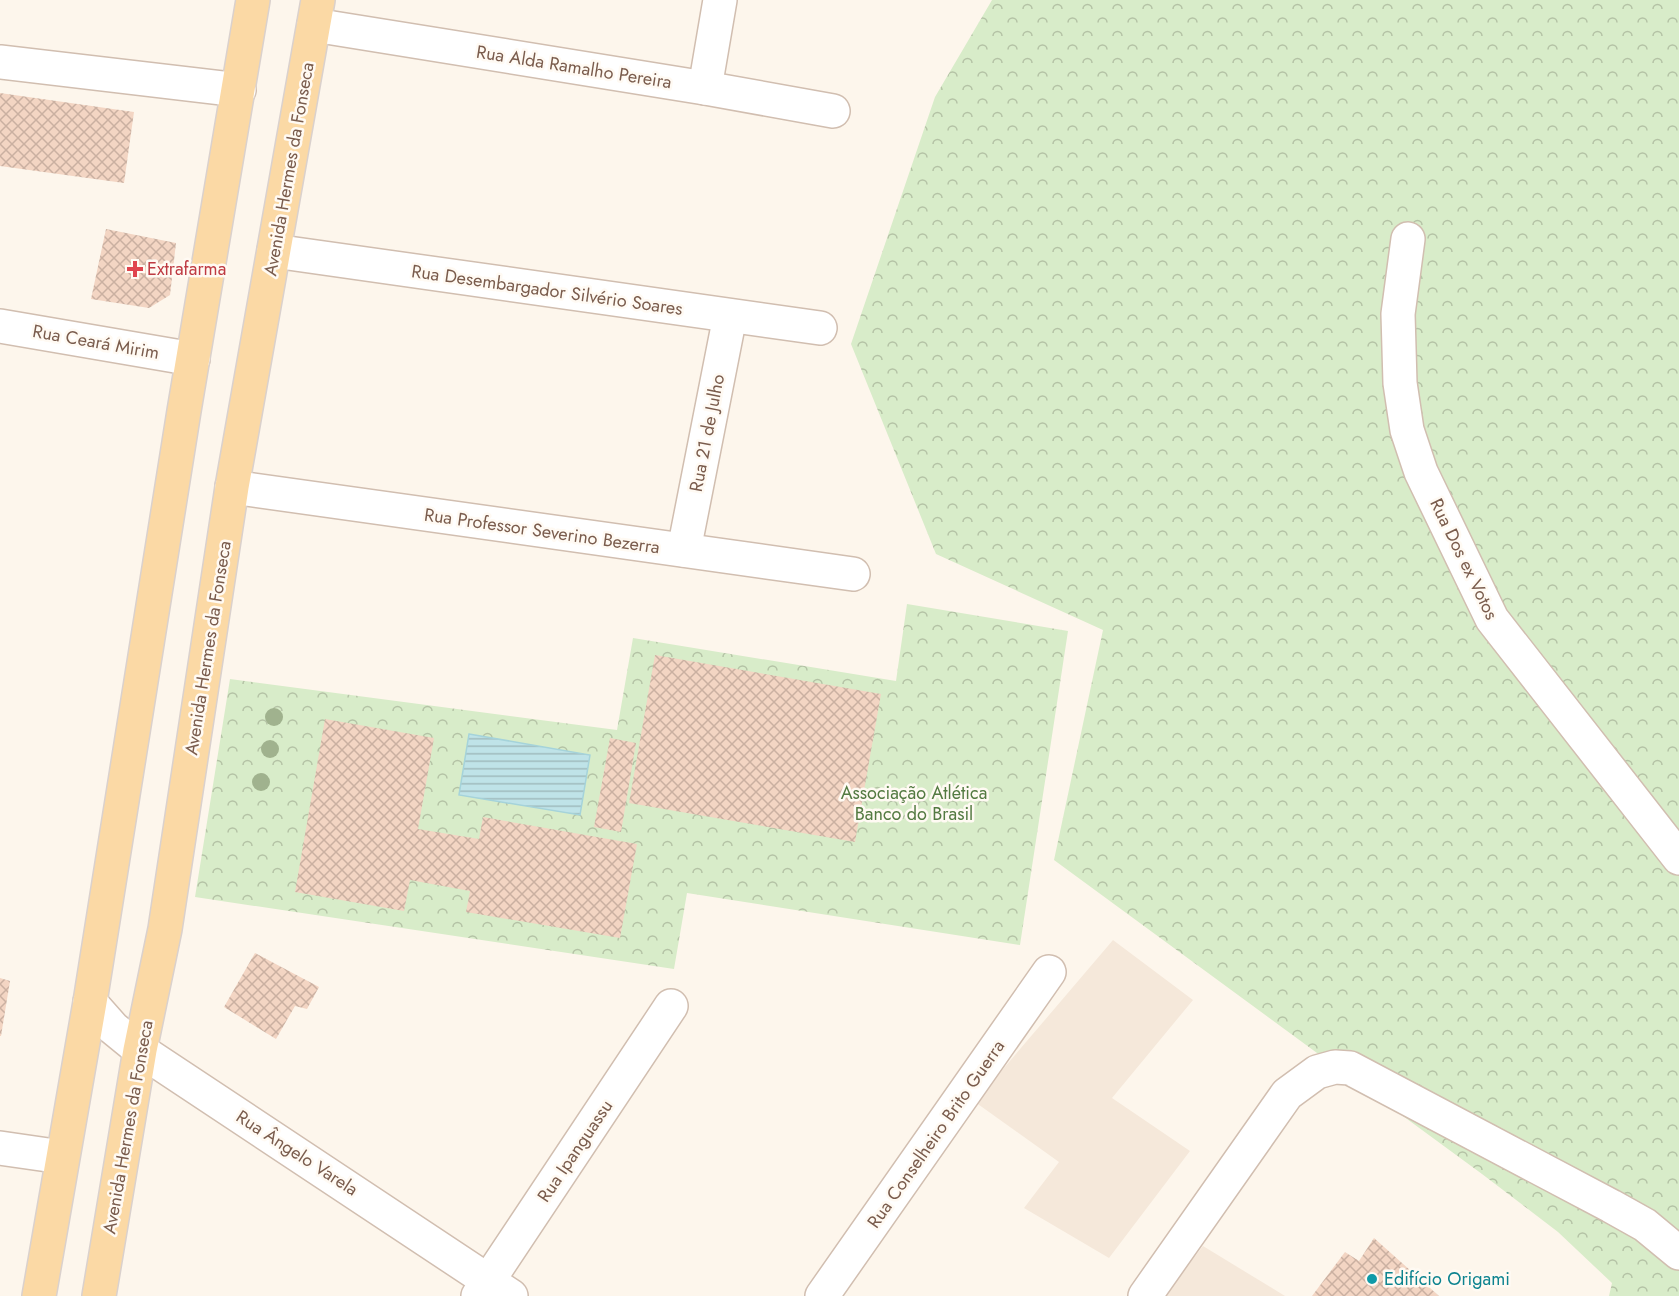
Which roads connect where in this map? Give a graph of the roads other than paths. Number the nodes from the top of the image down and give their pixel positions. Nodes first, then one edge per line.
1 (253, 0) edge
2 (720, 0) edge
3 (316, 13) edge
4 (0, 62) edge
5 (705, 88) junction
6 (239, 90) junction
7 (833, 111) dead end
8 (1408, 238) dead end
9 (274, 251) junction
10 (730, 316) junction
11 (0, 326) edge
12 (820, 328) dead end
13 (193, 358) junction
14 (232, 487) junction
15 (684, 550) junction
16 (853, 574) dead end
17 (1679, 858) edge
18 (1049, 972) dead end
19 (90, 1002) junction
20 (671, 1006) dead end
21 (140, 1050) junction
22 (0, 1148) edge
23 (62, 1157) junction
24 (1679, 1253) edge
25 (492, 1291) edge
26 (39, 1296) edge
27 (99, 1296) edge
28 (822, 1296) edge
29 (1145, 1296) edge

1 - 6 main road
2 - 5 street
3 - 5 street, Rua Alda Ramalho Pereira
3 - 9 main road, Avenida Hermes da Fonseca
4 - 6 street
5 - 7 street, Rua Alda Ramalho Pereira
6 - 13 main road
8 - 17 street, Rua Dos ex Votos
9 - 10 street, Rua Desembargador Silvério Soares
9 - 14 main road, Avenida Hermes da Fonseca
10 - 12 street, Rua Desembargador Silvério Soares
10 - 15 street, Rua 21 de Julho
11 - 13 street, Rua Ceará Mirim
13 - 19 main road
14 - 15 street, Rua Professor Severino Bezerra
14 - 21 main road, Avenida Hermes da Fonseca
15 - 16 street, Rua Professor Severino Bezerra
18 - 28 street, Rua Conselheiro Brito Guerra
19 - 21 street, Rua Ângelo Varela
19 - 23 main road
20 - 25 street, Rua Ipanguassu
21 - 25 street, Rua Ângelo Varela
21 - 27 main road, Avenida Hermes da Fonseca
22 - 23 street
23 - 26 main road
24 - 29 street

